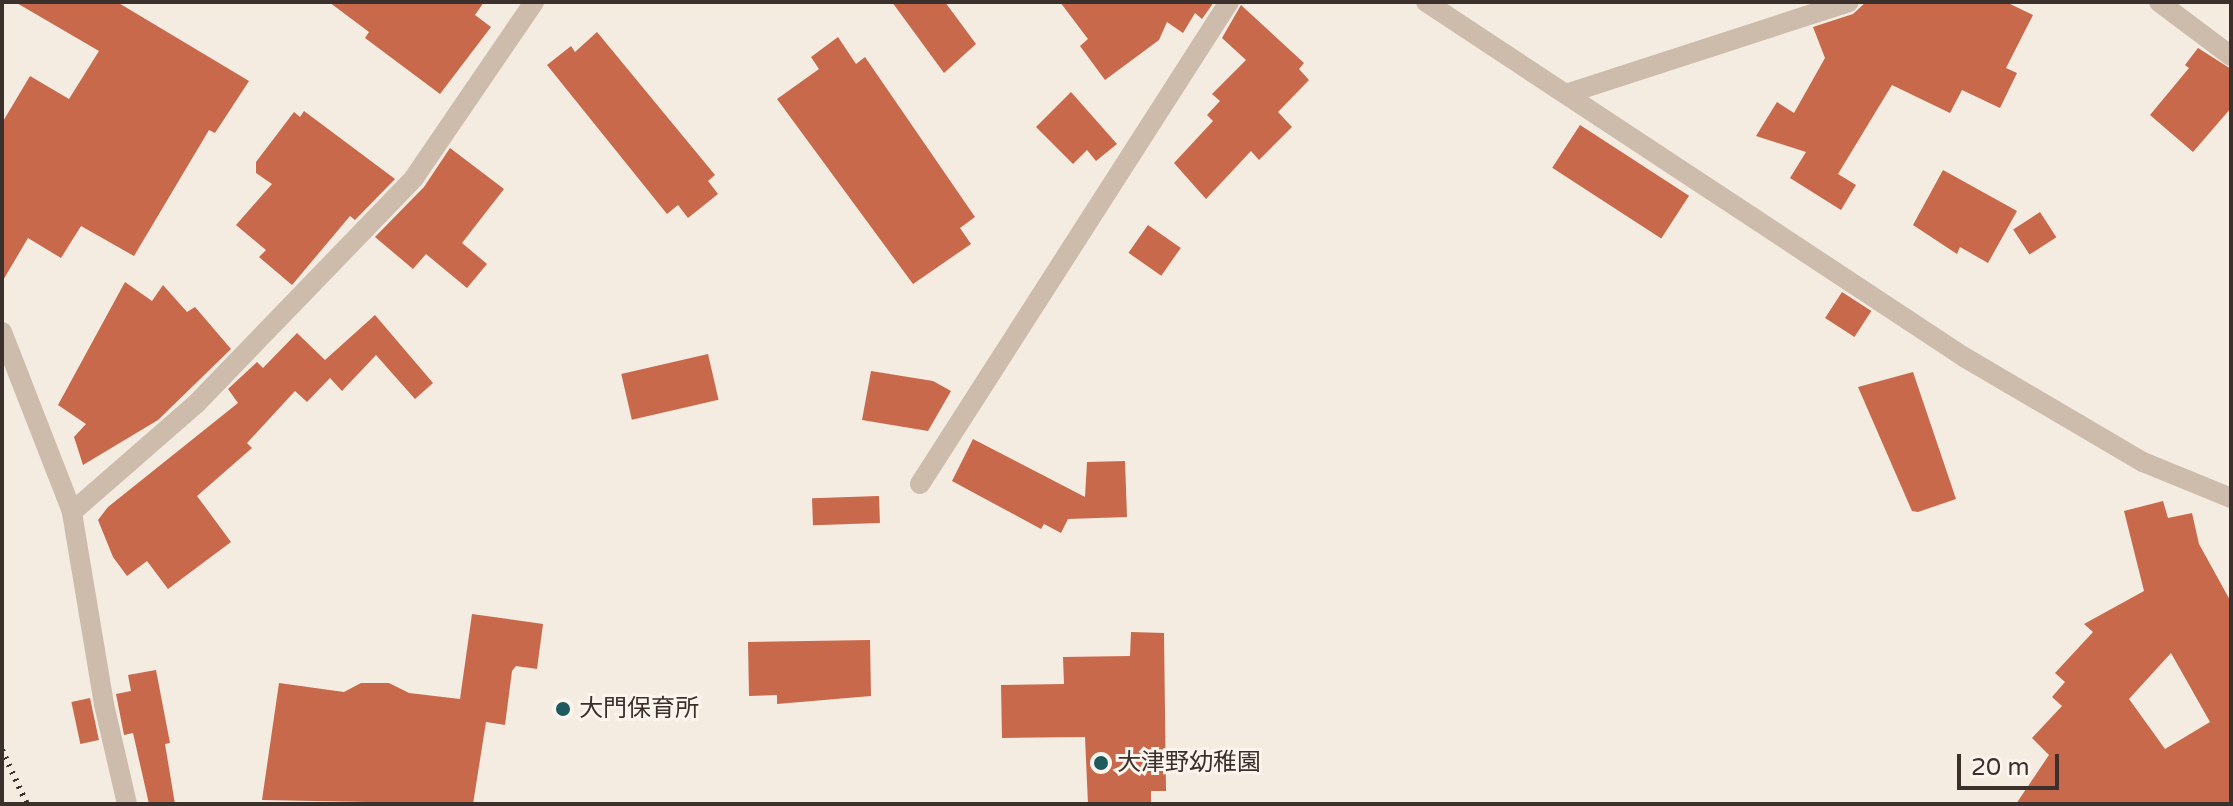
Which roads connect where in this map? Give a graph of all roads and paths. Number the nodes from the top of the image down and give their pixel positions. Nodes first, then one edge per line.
1 (534, 2) edge
2 (1229, 2) edge
3 (1426, 2) edge
4 (1849, 2) edge
5 (2159, 2) edge
6 (2231, 56) edge
7 (1569, 93) junction
8 (2, 332) edge
9 (920, 484) dead end
10 (2231, 498) edge
11 (72, 512) junction
12 (127, 804) edge

1 - 11 street
2 - 9 street
3 - 7 street
4 - 7 street
5 - 6 street
7 - 10 street
8 - 11 street
11 - 12 street

